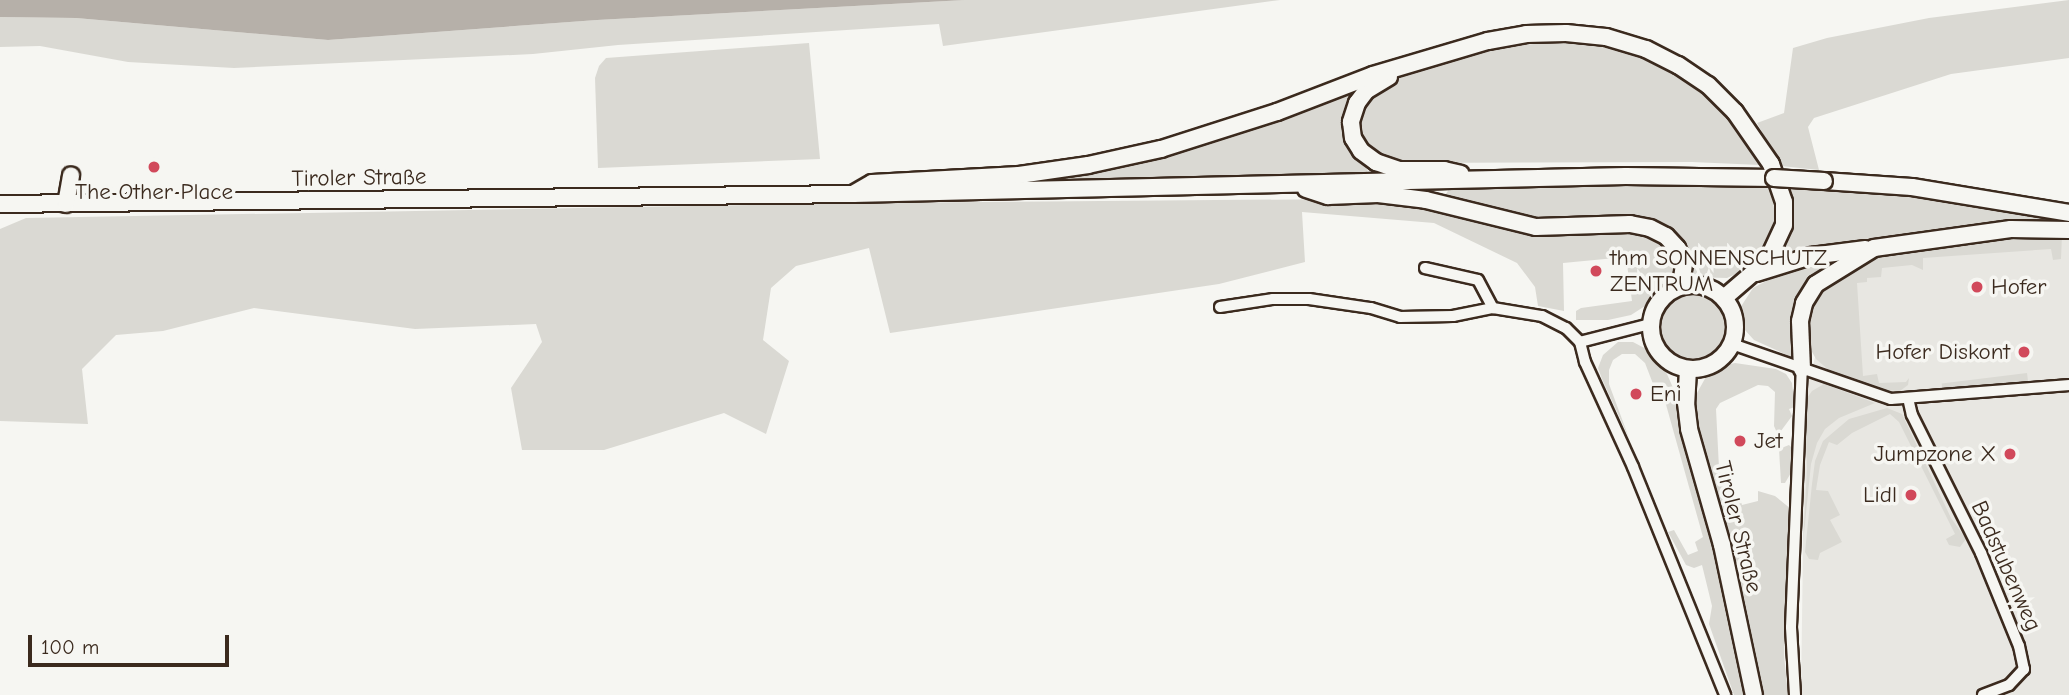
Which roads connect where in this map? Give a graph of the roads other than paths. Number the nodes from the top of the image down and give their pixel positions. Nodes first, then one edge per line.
1 (1419, 62) junction
2 (71, 175) dead end
3 (1485, 180) junction
4 (1294, 185) junction
5 (853, 194) junction
6 (0, 204) edge
7 (66, 204) junction
8 (2069, 213) edge
9 (2069, 230) edge
10 (1874, 248) junction
11 (1425, 268) dead end
12 (1756, 273) junction
13 (1681, 285) junction
14 (1724, 298) junction
15 (1220, 307) dead end
16 (1493, 308) junction
17 (1650, 324) junction
18 (1580, 342) junction
19 (1732, 344) junction
20 (1688, 369) junction
21 (1802, 369) junction
22 (2069, 385) edge
23 (1908, 398) junction
24 (1725, 695) edge
25 (1754, 695) edge
26 (1795, 695) edge
27 (1983, 695) edge

1 - 3 main road
1 - 5 main road
1 - 12 main road
2 - 7 main road
3 - 4 main road, Tiroler Straße
3 - 8 main road, bridge
4 - 5 main road, Tiroler Straße
4 - 13 main road
5 - 7 main road, Tiroler Straße
6 - 7 main road, Tiroler Straße
9 - 10 main road
10 - 12 main road
10 - 21 main road
11 - 16 street
12 - 14 main road
13 - 14 main road
13 - 17 main road
14 - 19 main road
15 - 16 street
16 - 18 street
17 - 18 street
17 - 20 main road
18 - 24 street
19 - 20 main road
19 - 21 street
20 - 25 main road, Tiroler Straße
21 - 23 street
21 - 26 street
22 - 23 street
23 - 27 street, Badstubenweg

